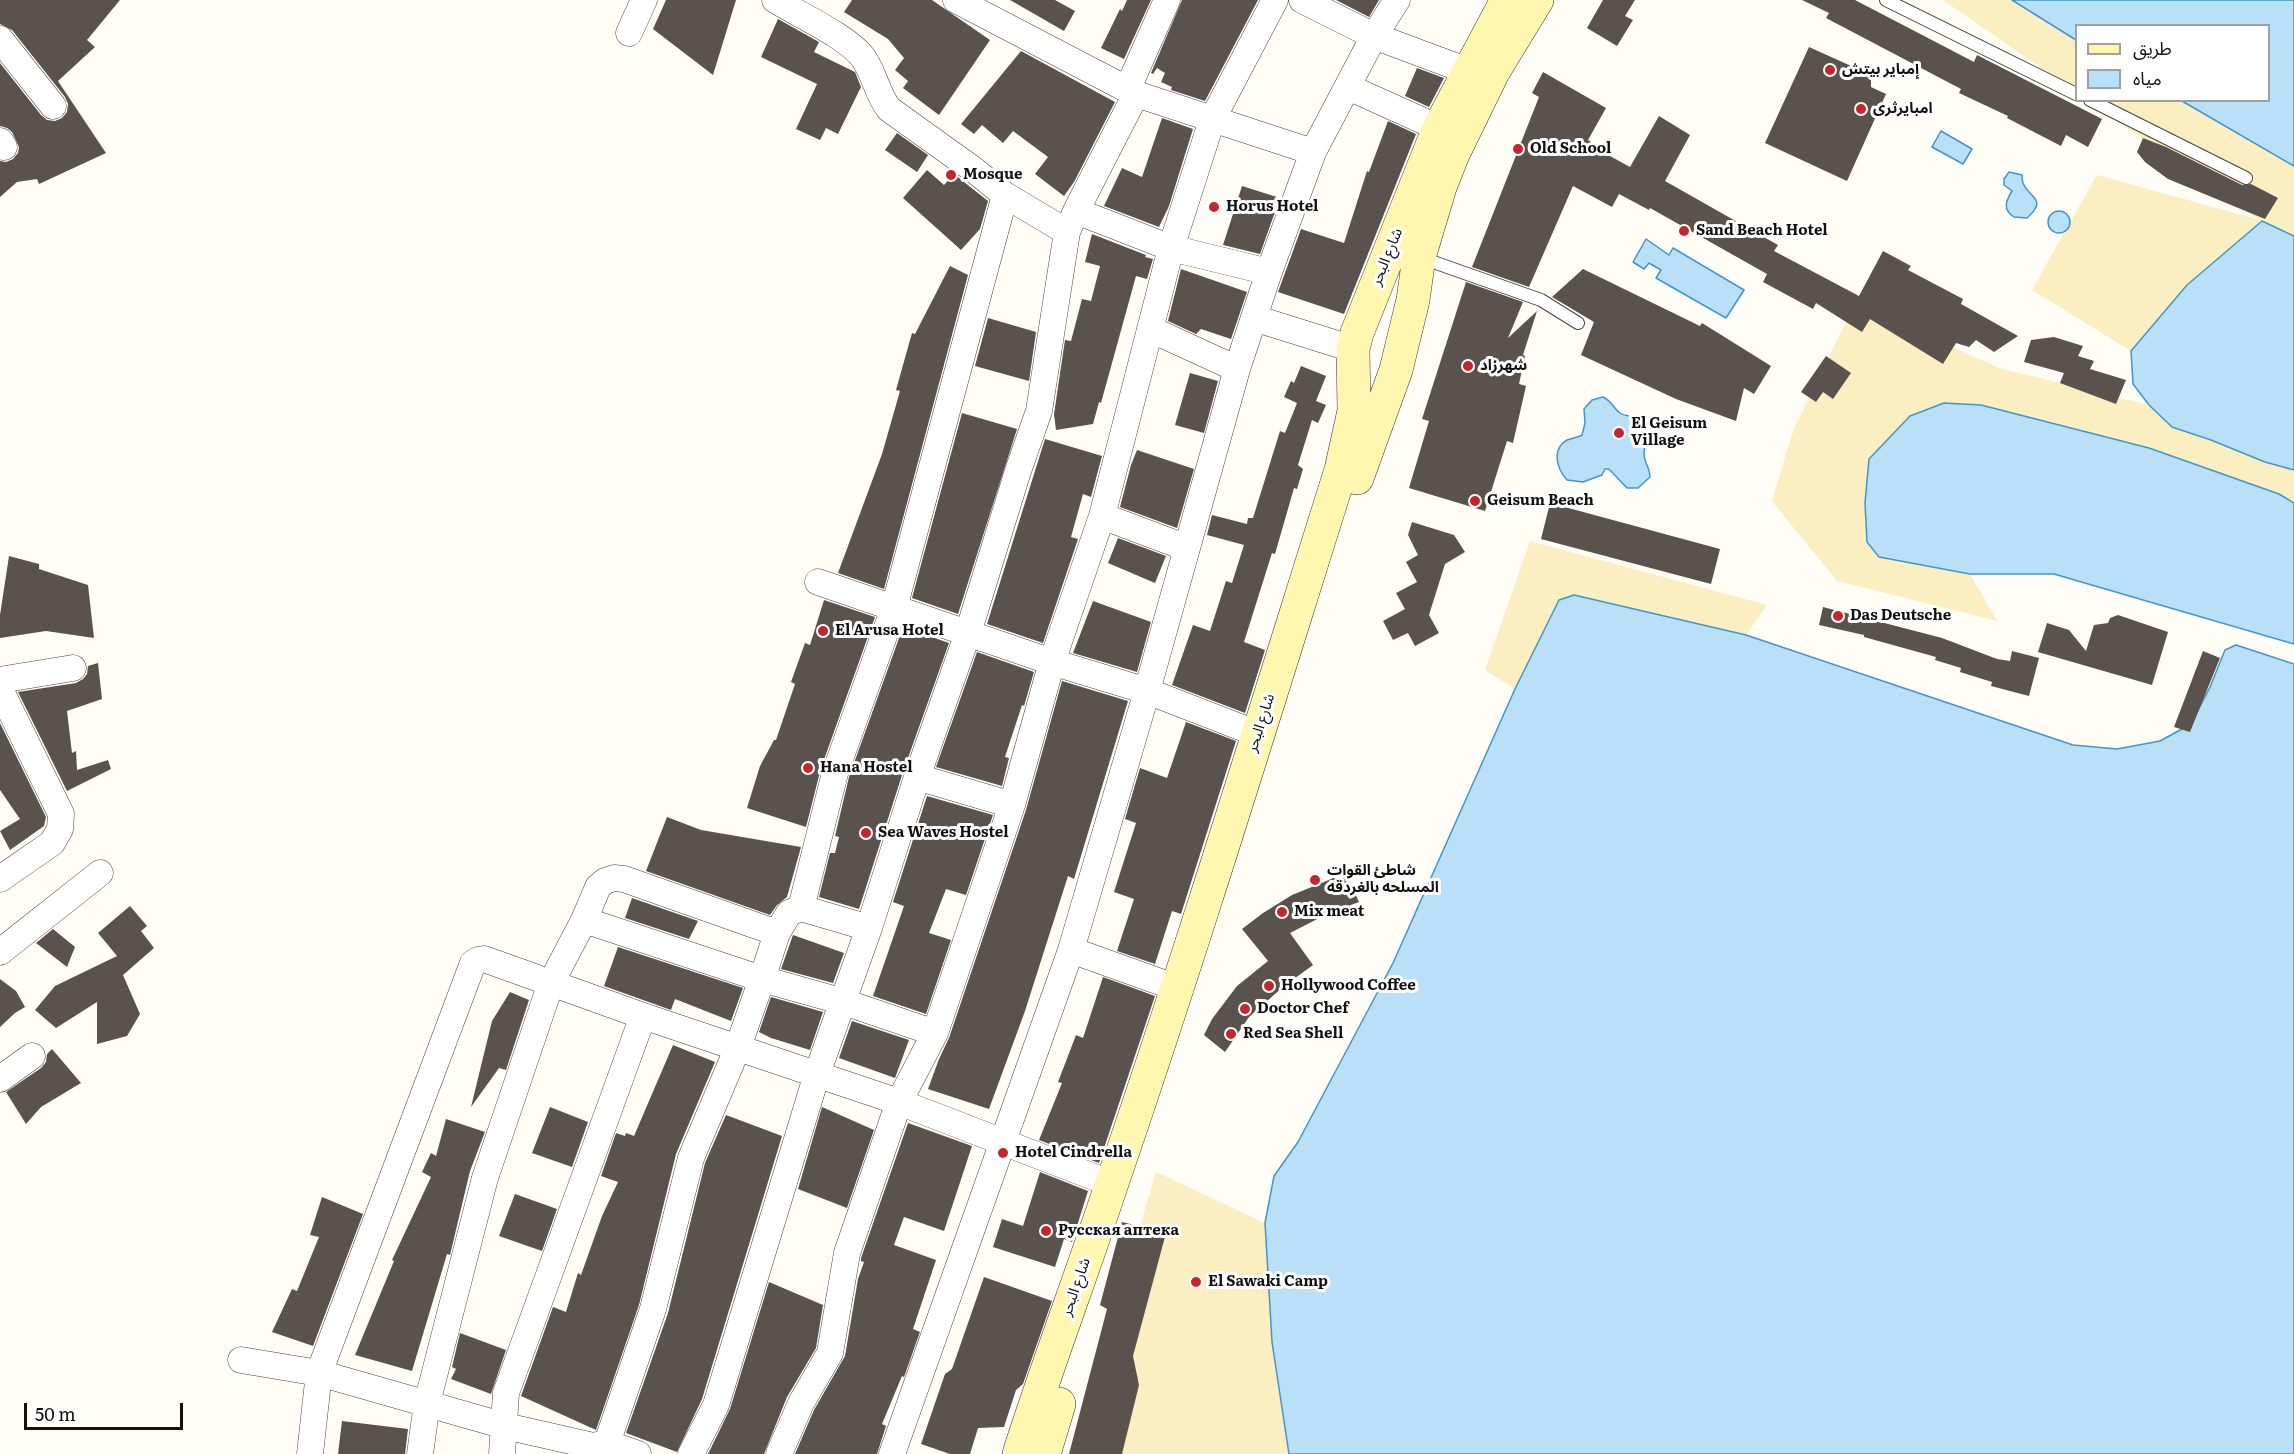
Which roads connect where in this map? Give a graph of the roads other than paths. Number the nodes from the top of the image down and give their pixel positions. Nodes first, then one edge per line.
1 (644, 0) edge
2 (775, 0) edge
3 (956, 0) edge
4 (1167, 0) edge
5 (1275, 0) edge
6 (1302, 0) edge
7 (1397, 0) edge
8 (1537, 0) edge
9 (1886, 0) edge
10 (1504, 1) edge
11 (629, 33) dead end
12 (1374, 36) junction
13 (0, 39) edge
14 (1468, 71) junction
15 (1348, 87) junction
16 (1132, 91) junction
17 (2075, 94) edge
18 (2094, 102) edge
19 (54, 106) dead end
20 (1212, 120) junction
21 (1439, 128) junction
22 (1312, 152) junction
23 (2246, 178) dead end
24 (1005, 195) junction
25 (1071, 221) junction
26 (1171, 248) junction
27 (1419, 257) junction
28 (1269, 272) junction
29 (1373, 290) junction
30 (1413, 300) junction
31 (1254, 318) junction
32 (1578, 323) dead end
33 (1150, 329) junction
34 (1353, 349) junction
35 (1237, 369) junction
36 (1396, 370) junction
37 (1102, 516) junction
38 (1187, 548) junction
39 (818, 582) dead end
40 (894, 608) junction
41 (968, 633) junction
42 (1052, 662) junction
43 (73, 668) dead end
44 (0, 680) edge
45 (0, 689) edge
46 (1147, 691) junction
47 (1258, 734) junction
48 (917, 777) junction
49 (1012, 805) junction
50 (100, 873) dead end
51 (0, 879) edge
52 (801, 908) junction
53 (584, 920) junction
54 (869, 928) junction
55 (777, 933) junction
56 (1071, 950) junction
57 (0, 952) edge
58 (762, 979) junction
59 (551, 983) junction
60 (1177, 988) junction
61 (844, 1002) junction
62 (644, 1016) junction
63 (935, 1033) junction
64 (738, 1047) junction
65 (32, 1056) dead end
66 (817, 1074) junction
67 (0, 1079) edge
68 (899, 1102) junction
69 (1002, 1142) junction
70 (1112, 1184) junction
71 (241, 1360) dead end
72 (319, 1373) junction
73 (427, 1403) junction
74 (505, 1426) junction
75 (607, 1443) junction
76 (578, 1448) edge
77 (310, 1454) edge
78 (420, 1454) edge
79 (502, 1454) edge
80 (638, 1454) edge
81 (691, 1454) edge
82 (779, 1454) edge
83 (892, 1454) edge
84 (1019, 1454) edge
85 (1044, 1454) edge

1 - 11 street
2 - 24 street
3 - 16 street
4 - 16 street
5 - 20 street
6 - 12 street
7 - 12 street
8 - 27 main road, شارع البحر
9 - 17 lane
10 - 14 main road, شارع البحر
12 - 14 street
12 - 15 street
13 - 19 street
14 - 21 main road, شارع البحر
15 - 21 street
15 - 22 street
16 - 20 street
16 - 25 street
18 - 23 lane
20 - 22 street
20 - 26 street
21 - 29 main road, شارع البحر
22 - 28 street
24 - 25 street
24 - 40 street
25 - 26 street
25 - 41 street
26 - 28 street
26 - 33 street
27 - 30 main road, شارع البحر
27 - 32 lane
28 - 31 street
29 - 30 main road
29 - 34 main road, شارع البحر
30 - 36 main road, شارع البحر
31 - 34 street
31 - 35 street
33 - 35 street
33 - 37 street
34 - 36 main road
34 - 47 main road, شارع البحر
35 - 38 street
36 - 85 main road, شارع البحر
37 - 38 street
37 - 42 street
38 - 46 street
39 - 40 street
40 - 41 street
40 - 52 street
41 - 42 street
41 - 48 street
42 - 46 street
42 - 49 street
43 - 44 street
45 - 51 street
46 - 47 street
46 - 56 street
47 - 60 main road, شارع البحر
48 - 49 street
48 - 54 street
49 - 63 street
50 - 57 street
52 - 54 street
52 - 55 street
53 - 55 street
53 - 58 street
53 - 59 street
54 - 61 street
55 - 58 street
56 - 60 street
56 - 69 street
58 - 61 street
58 - 64 street
59 - 62 street
59 - 72 street
59 - 73 street
60 - 70 main road, شارع البحر
61 - 63 street
61 - 66 street
62 - 64 street
62 - 74 street
63 - 68 street
64 - 66 street
64 - 75 street
65 - 67 street
66 - 68 street
66 - 81 street
68 - 69 street
68 - 82 street
69 - 70 street
69 - 83 street
70 - 84 main road, شارع البحر
71 - 72 street
72 - 73 street
72 - 77 street
73 - 74 street
73 - 78 street
74 - 76 street
74 - 79 street
75 - 76 street
75 - 80 street

